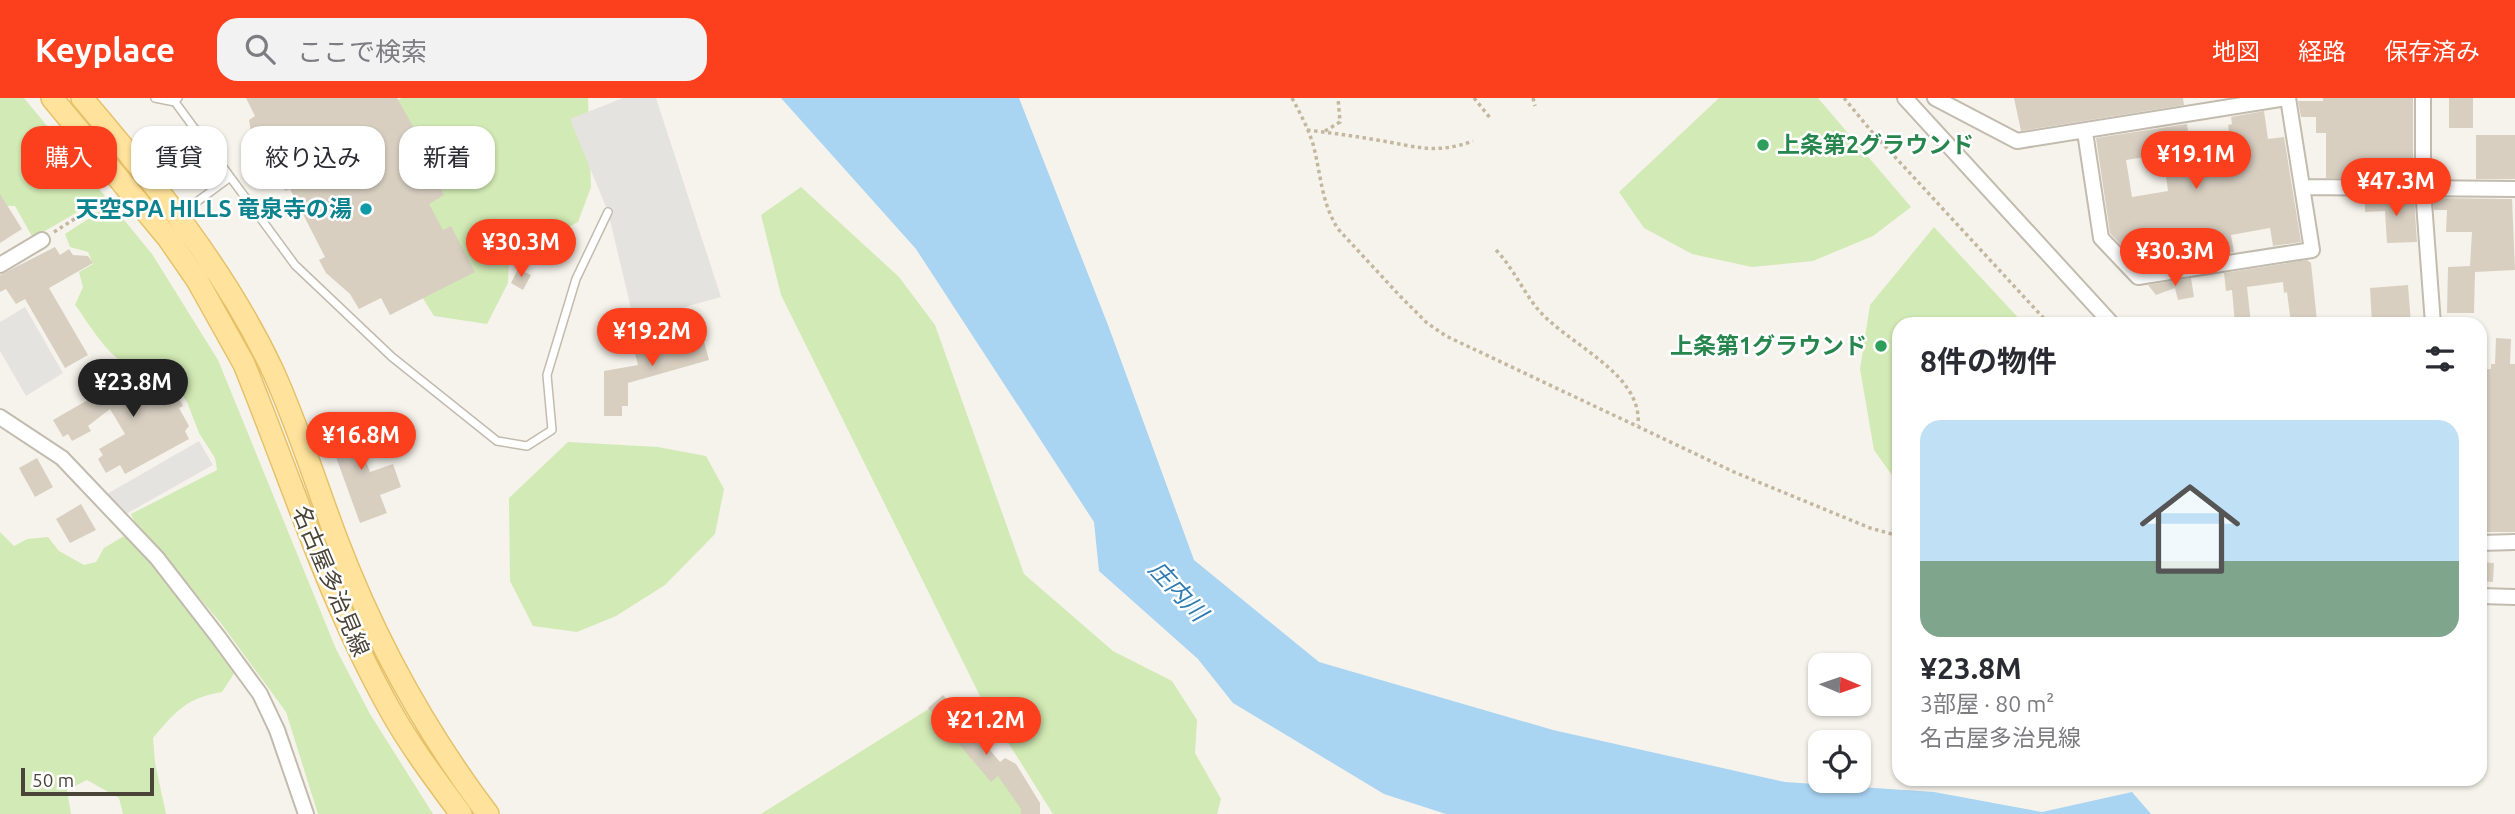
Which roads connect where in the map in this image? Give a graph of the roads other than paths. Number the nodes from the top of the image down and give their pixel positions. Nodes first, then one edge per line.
1 (52, 98) edge
2 (82, 98) edge
3 (155, 98) edge
4 (1905, 98) edge
5 (1935, 98) edge
6 (2287, 98) edge
7 (2423, 98) edge
8 (177, 100) edge
9 (2085, 132) junction
10 (229, 178) junction
11 (2303, 187) junction
12 (2423, 188) junction
13 (2515, 189) edge
14 (608, 212) dead end
15 (179, 215) junction
16 (42, 240) road end
17 (0, 265) edge
18 (2106, 317) edge
19 (2432, 317) edge
20 (0, 417) edge
21 (2515, 542) edge
22 (2487, 543) edge
23 (2487, 596) edge
24 (2515, 597) edge
25 (306, 814) edge
26 (461, 814) edge
27 (488, 814) edge

1 - 26 main road, 名古屋多治見線
2 - 15 main road, 名古屋多治見線
3 - 8 lane
4 - 18 street
5 - 9 street
6 - 9 street
6 - 11 street
7 - 12 street
8 - 10 lane
9 - 11 street
10 - 14 lane
10 - 15 lane
11 - 12 street
12 - 13 street
12 - 19 street
15 - 27 main road, 名古屋多治見線
16 - 17 street
20 - 25 street
21 - 22 street
23 - 24 street

